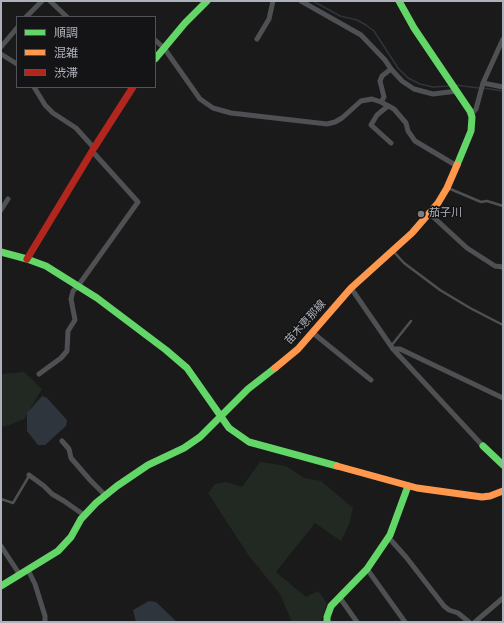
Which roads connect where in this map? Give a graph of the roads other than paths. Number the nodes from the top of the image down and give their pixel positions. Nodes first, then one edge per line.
1 (42, 1) edge
2 (50, 1) edge
3 (207, 1) edge
4 (273, 1) edge
5 (301, 1) edge
6 (399, 1) edge
7 (27, 16) edge
8 (66, 16) edge
9 (16, 29) edge
10 (257, 39) dead end
11 (503, 39) edge
12 (156, 41) edge
13 (1, 47) edge
14 (164, 48) junction
15 (1, 54) edge
16 (156, 58) edge
17 (16, 63) edge
18 (391, 69) junction
19 (483, 84) junction
20 (503, 87) edge
21 (35, 88) edge
22 (133, 88) edge
23 (456, 89) junction
24 (381, 102) junction
25 (388, 106) junction
26 (471, 114) junction
27 (391, 143) dead end
28 (93, 150) junction
29 (457, 166) junction
30 (447, 188) junction
31 (8, 199) dead end
32 (503, 206) edge
33 (1, 210) edge
34 (430, 214) junction
35 (393, 250) junction
36 (1, 252) edge
37 (27, 259) junction
38 (503, 267) edge
39 (78, 286) junction
40 (351, 288) junction
41 (411, 320) dead end
42 (503, 325) edge
43 (313, 333) junction
44 (392, 348) junction
45 (39, 374) dead end
46 (371, 380) dead end
47 (503, 398) edge
48 (221, 417) junction
49 (62, 441) dead end
50 (484, 446) joint
51 (503, 465) edge
52 (29, 475) joint
53 (408, 486) junction
54 (503, 491) edge
55 (105, 495) junction
56 (1, 499) edge
57 (84, 515) junction
58 (389, 538) junction
59 (1, 546) edge
60 (366, 569) junction
61 (28, 570) junction
62 (20, 574) junction
63 (1, 586) edge
64 (340, 598) junction
65 (503, 598) edge
66 (45, 622) edge
67 (327, 622) edge
68 (357, 622) edge
69 (405, 622) edge
70 (469, 622) edge
71 (475, 622) edge

1 - 7 street
2 - 8 street
3 - 14 street
4 - 10 street
5 - 18 street
6 - 23 street
9 - 13 street
11 - 19 street
12 - 14 street
14 - 16 street
14 - 24 street
15 - 17 street
18 - 23 street
18 - 24 street
19 - 20 street
19 - 26 street
21 - 28 street
22 - 28 street
23 - 26 street
24 - 25 street
25 - 27 street
25 - 29 street
26 - 29 street, 苗木恵那線
28 - 37 street
28 - 39 street
29 - 30 street, 苗木恵那線
30 - 32 lane
30 - 34 street, 苗木恵那線
31 - 33 street
34 - 35 street, 苗木恵那線
34 - 38 street
35 - 40 street, 苗木恵那線
35 - 42 lane
36 - 37 street
37 - 39 street
39 - 45 street
39 - 48 street
40 - 43 street, 苗木恵那線
40 - 44 street
41 - 44 lane
43 - 46 street
43 - 48 street, 苗木恵那線
44 - 47 street
44 - 50 street
48 - 53 street
48 - 55 street, 苗木恵那線
49 - 55 street
50 - 51 street
52 - 56 lane
52 - 57 street
53 - 54 street
53 - 58 street
55 - 57 street, 苗木恵那線
57 - 61 street, 苗木恵那線
58 - 60 street
58 - 70 street
59 - 62 street
60 - 64 street
60 - 69 street
61 - 62 street, 苗木恵那線
61 - 66 street
62 - 63 street, 苗木恵那線
64 - 67 street
64 - 68 street
65 - 71 street

